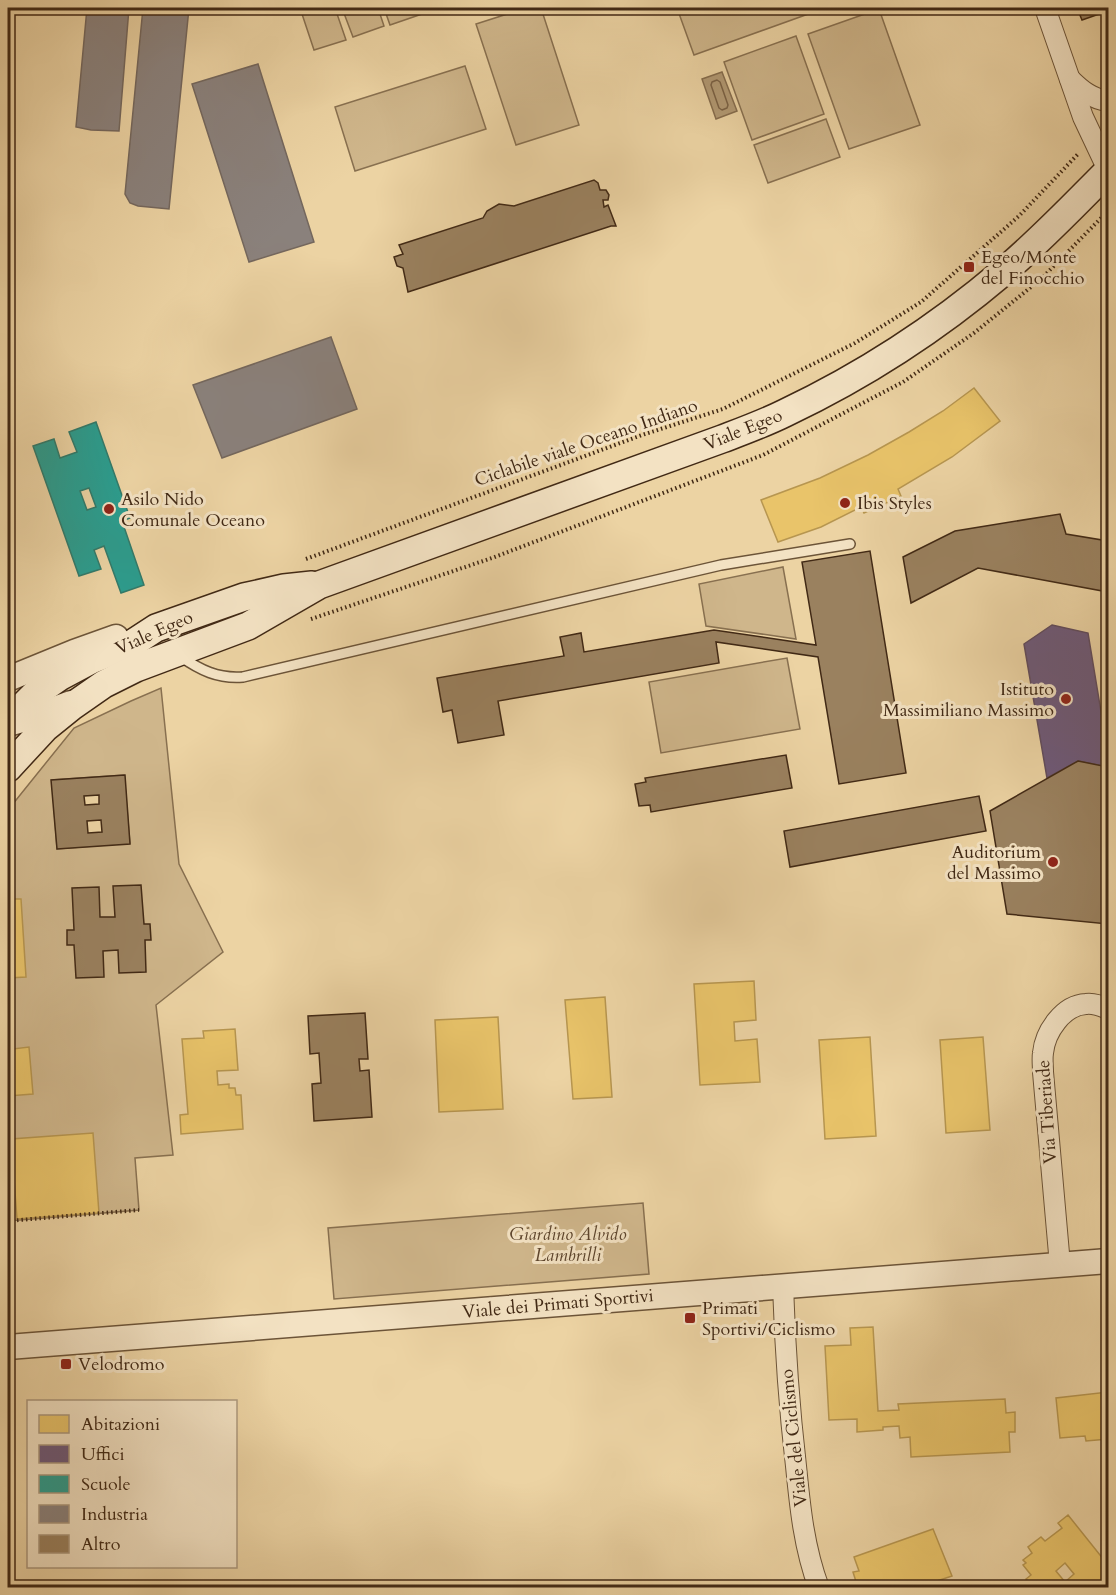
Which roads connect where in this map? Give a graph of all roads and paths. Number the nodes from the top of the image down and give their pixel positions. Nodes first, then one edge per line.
1 (1045, 8) edge
2 (1069, 78) junction
3 (1108, 101) edge
4 (1094, 140) junction
5 (1108, 171) edge
6 (850, 544) dead end
7 (303, 560) dead end
8 (319, 585) junction
9 (156, 628) junction
10 (175, 653) junction
11 (8, 679) edge
12 (84, 698) junction
13 (8, 723) edge
14 (8, 734) edge
15 (9, 766) edge
16 (1108, 1009) edge
17 (140, 1210) dead end
18 (8, 1221) edge
19 (1108, 1261) edge
20 (1060, 1265) junction
21 (783, 1286) junction
22 (8, 1347) edge
23 (819, 1587) edge

1 - 2 street
2 - 3 street
2 - 4 street
4 - 5 street
4 - 7 path, Ciclabile viale Oceano Indiano
5 - 8 main road, Viale Egeo
6 - 10 lane
8 - 9 main road, Viale Egeo
8 - 10 main road, Viale Egeo
9 - 11 street
9 - 13 main road, Viale Egeo
10 - 12 main road, Viale Egeo
12 - 13 street, Viale Egeo
12 - 15 main road, Viale Egeo
14 - 15 street, Viale Egeo
16 - 20 street, Via Tiberiade
17 - 18 path
19 - 20 street, Viale dei Primati Sportivi
20 - 21 street, Viale dei Primati Sportivi
21 - 22 street, Viale dei Primati Sportivi
21 - 23 street, Viale del Ciclismo

